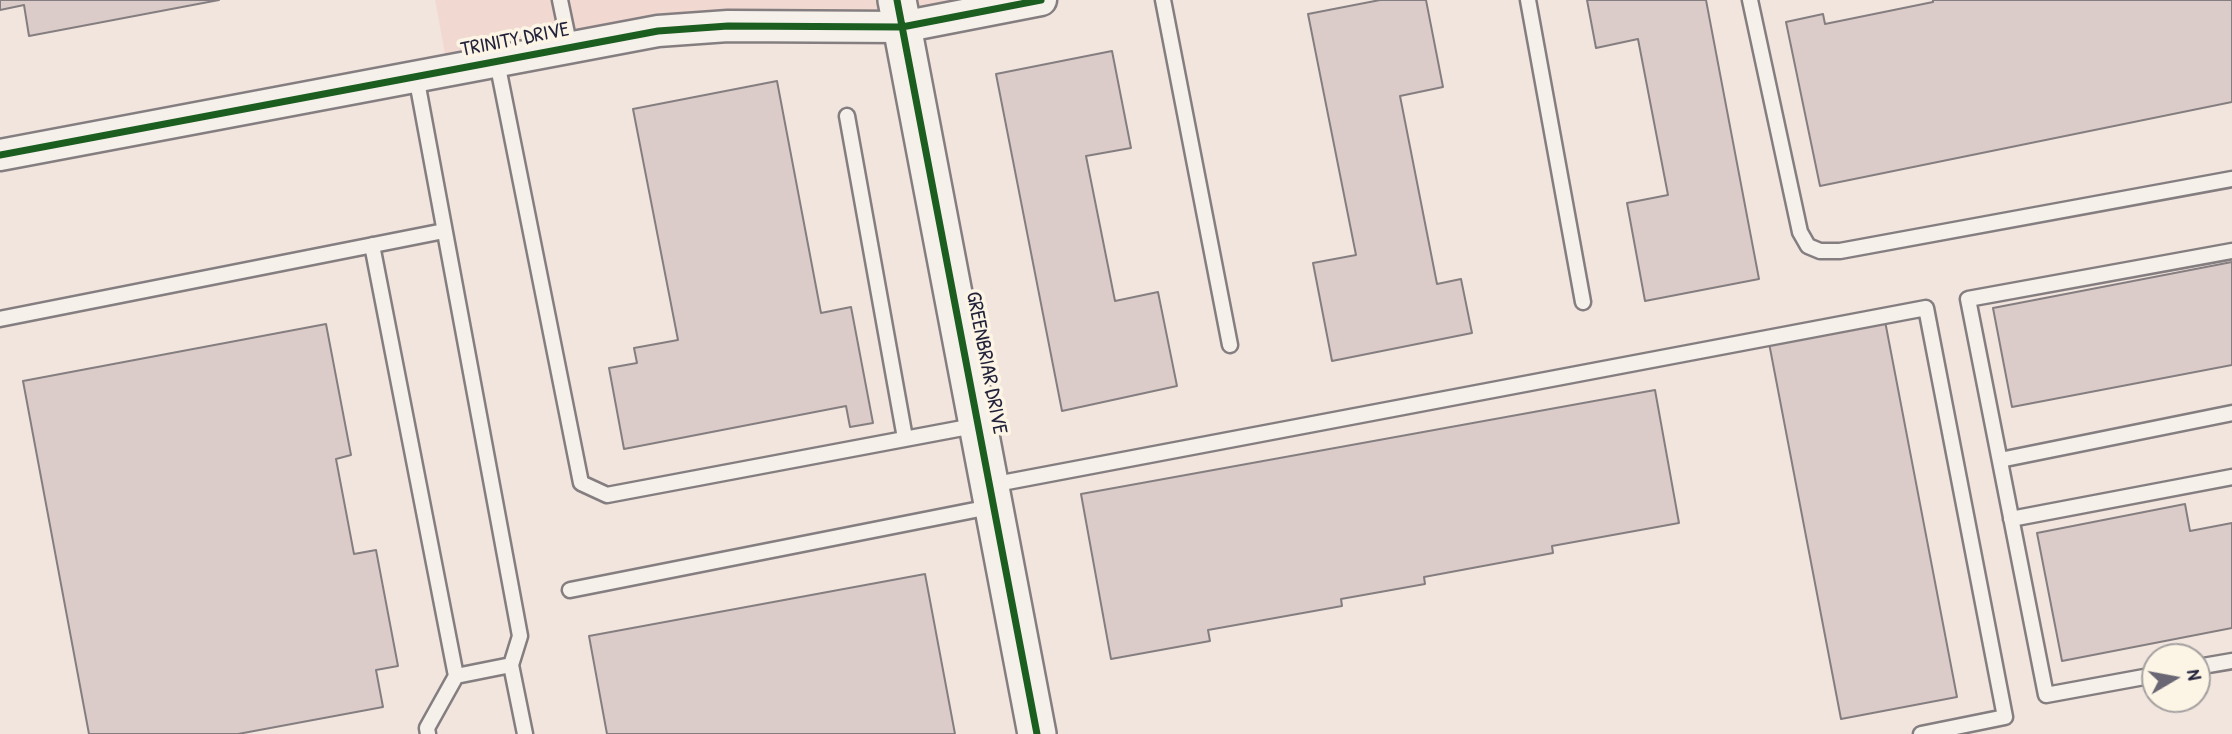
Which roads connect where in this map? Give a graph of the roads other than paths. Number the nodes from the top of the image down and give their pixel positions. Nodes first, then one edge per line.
1 (560, 0) edge
2 (1041, 0) edge
3 (1163, 0) edge
4 (1528, 0) edge
5 (1750, 0) edge
6 (900, 13) edge
7 (570, 48) junction
8 (497, 62) junction
9 (415, 76) junction
10 (847, 116) dead end
11 (0, 155) edge
12 (2232, 179) edge
13 (444, 231) junction
14 (372, 245) junction
15 (2232, 251) edge
16 (1583, 302) dead end
17 (0, 318) edge
18 (1230, 345) dead end
19 (2232, 413) edge
20 (980, 424) junction
21 (905, 438) junction
22 (2000, 460) junction
23 (2232, 477) edge
24 (993, 496) junction
25 (2011, 519) junction
26 (570, 590) dead end
27 (2232, 661) edge
28 (511, 665) junction
29 (2211, 665) edge
30 (456, 676) junction
31 (2141, 678) edge
32 (428, 734) edge
33 (525, 734) edge
34 (1037, 734) edge
35 (1921, 734) edge

1 - 7 lane
2 - 6 street, TRINITY DRIVE
3 - 18 lane
4 - 16 lane
5 - 12 lane
6 - 7 street, TRINITY DRIVE
6 - 20 street, GREENBRIAR DRIVE
7 - 8 street, TRINITY DRIVE
8 - 9 street, TRINITY DRIVE
8 - 21 lane
9 - 11 street, TRINITY DRIVE
9 - 13 lane
10 - 21 lane
13 - 14 lane
13 - 28 lane
14 - 17 lane
14 - 30 lane
15 - 22 lane
19 - 22 lane
20 - 21 lane
20 - 24 street, GREENBRIAR DRIVE
22 - 25 lane
23 - 25 lane
24 - 26 lane
24 - 34 street, GREENBRIAR DRIVE
24 - 35 lane
25 - 31 lane
27 - 29 lane
28 - 30 lane
28 - 33 lane
30 - 32 lane

